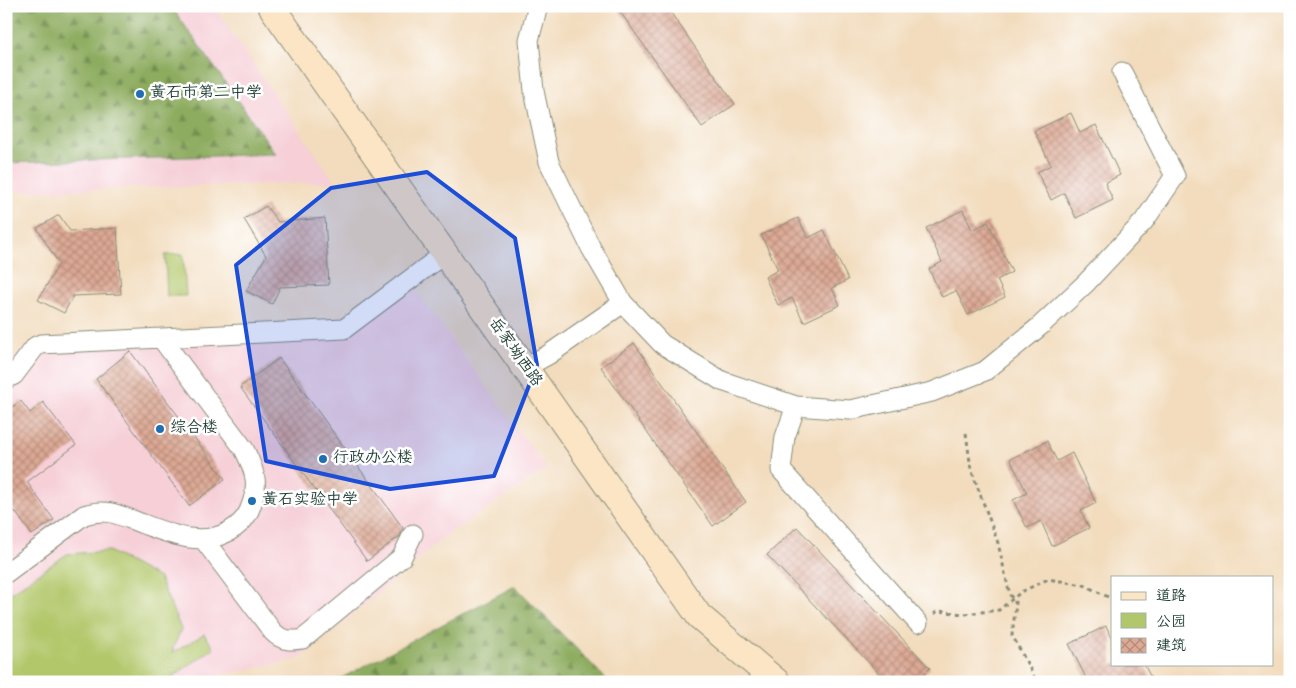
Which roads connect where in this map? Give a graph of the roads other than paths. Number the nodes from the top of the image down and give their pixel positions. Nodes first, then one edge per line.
1 (271, 6) edge
2 (538, 6) edge
3 (1122, 72) dead end
4 (444, 254) junction
5 (623, 303) junction
6 (161, 338) junction
7 (524, 368) junction
8 (6, 379) edge
9 (796, 406) junction
10 (413, 534) dead end
11 (204, 540) junction
12 (6, 573) edge
13 (918, 622) road end
14 (777, 682) edge

1 - 4 main road, 岳家坳西路
2 - 5 street
3 - 9 street
4 - 6 street
4 - 7 main road, 岳家坳西路
5 - 7 street
5 - 9 street
6 - 8 street
6 - 11 street
7 - 14 main road, 岳家坳西路
9 - 13 street
10 - 11 street
11 - 12 street

